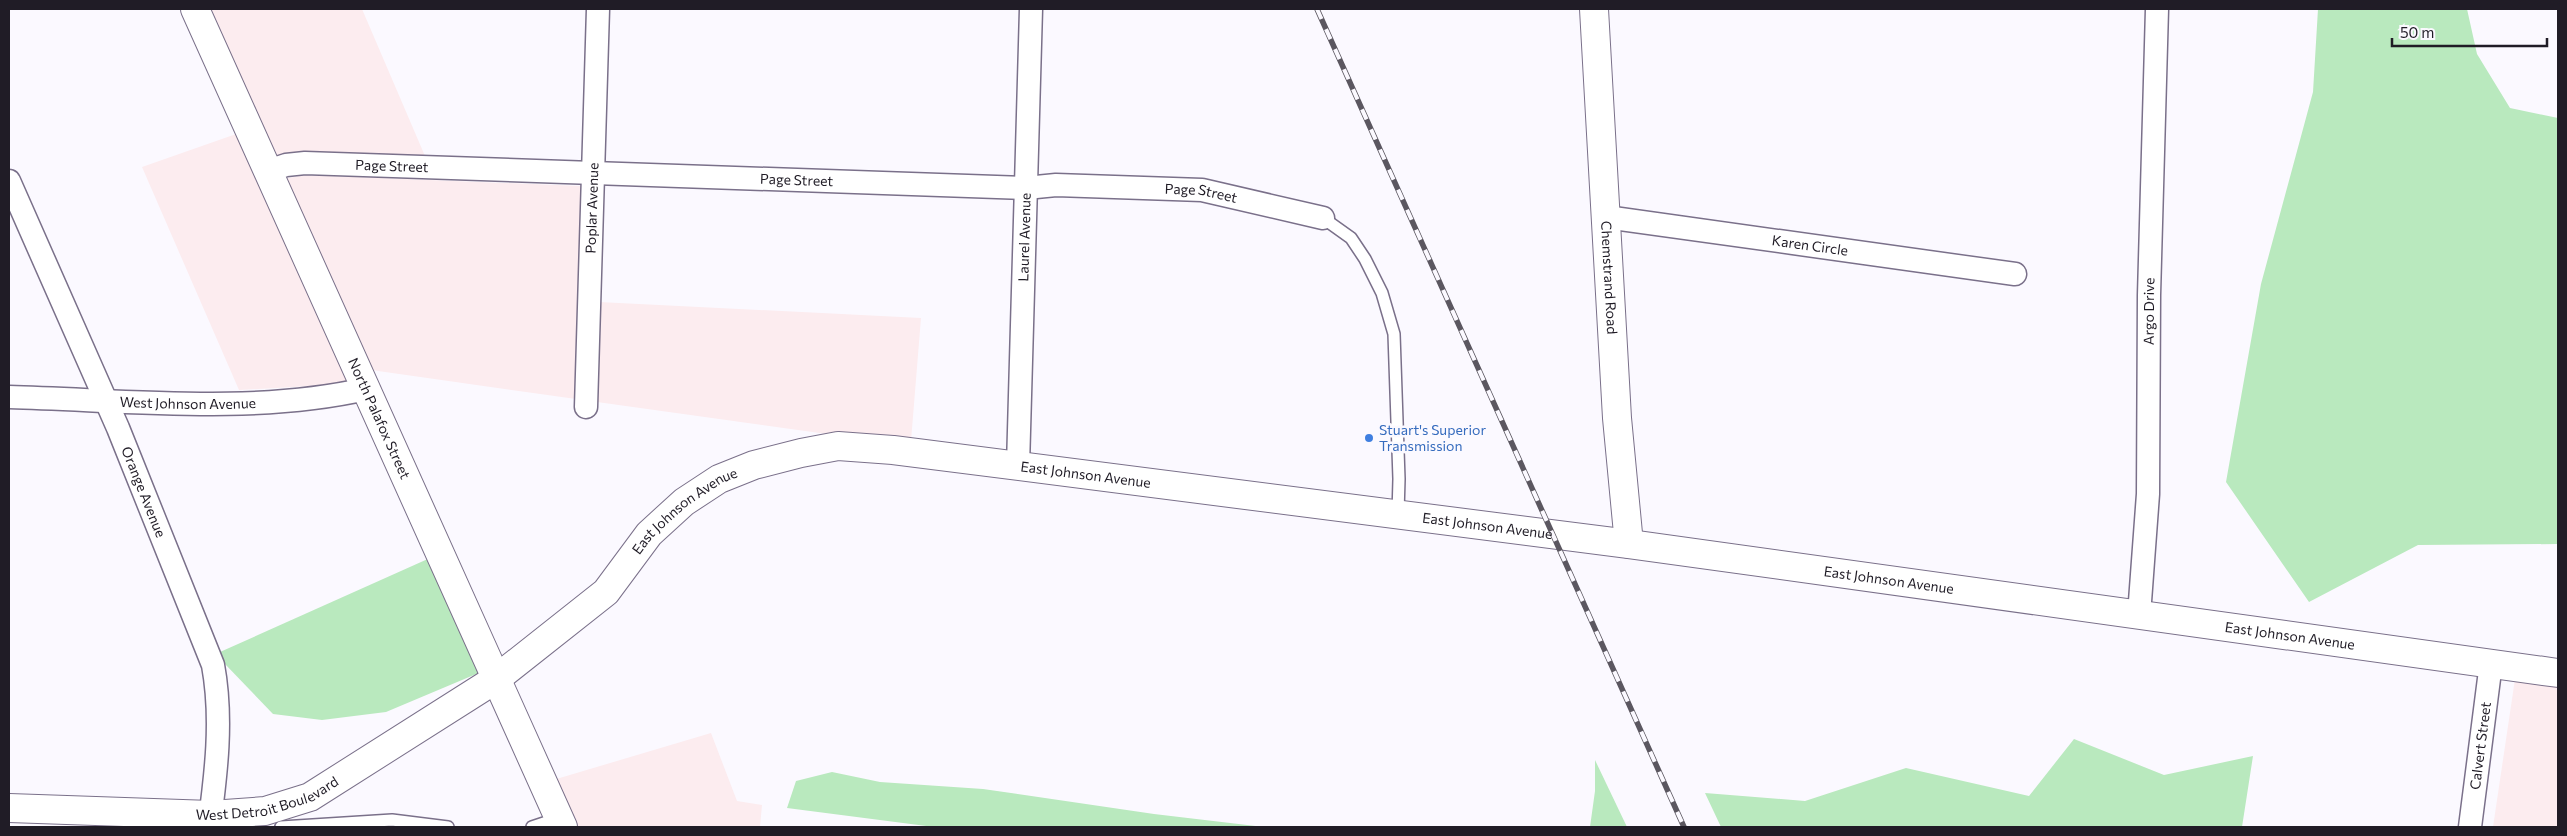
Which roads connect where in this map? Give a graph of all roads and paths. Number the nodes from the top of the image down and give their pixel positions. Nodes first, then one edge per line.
1 (195, 9) edge
2 (598, 9) edge
3 (1031, 9) edge
4 (1594, 9) edge
5 (2157, 9) edge
6 (268, 172) junction
7 (592, 174) junction
8 (9, 182) edge
9 (1026, 188) junction
10 (1606, 217) junction
11 (1323, 218) joint
12 (2015, 274) dead end
13 (366, 390) junction
14 (9, 397) edge
15 (105, 400) junction
16 (586, 407) dead end
17 (1018, 466) junction
18 (1398, 514) junction
19 (1629, 544) junction
20 (2139, 615) junction
21 (2491, 663) junction
22 (2558, 672) edge
23 (496, 679) junction
24 (9, 808) edge
25 (210, 821) edge
26 (273, 822) edge
27 (561, 823) edge
28 (448, 827) edge
29 (532, 827) edge
30 (2470, 827) edge

1 - 6 main road, North Palafox Street
2 - 7 street, Poplar Avenue
3 - 9 street, Laurel Avenue
4 - 10 main road, Chemstrand Road
5 - 20 street, Argo Drive
6 - 7 street, Page Street
6 - 13 main road, North Palafox Street
7 - 9 street, Page Street
7 - 16 street, Poplar Avenue
8 - 15 street, Orange Avenue
9 - 11 street, Page Street
9 - 17 street, Laurel Avenue
10 - 12 street, Karen Circle
10 - 19 main road, Chemstrand Road
11 - 18 lane
13 - 15 street, West Johnson Avenue
13 - 23 main road, North Palafox Street
14 - 15 street, West Johnson Avenue
15 - 25 street, Orange Avenue
17 - 18 main road, East Johnson Avenue
17 - 23 main road, East Johnson Avenue
18 - 19 main road, East Johnson Avenue
19 - 20 main road, East Johnson Avenue
20 - 21 main road, East Johnson Avenue
21 - 22 main road, East Johnson Avenue
21 - 30 street, Calvert Street
23 - 26 main road, West Detroit Boulevard
23 - 27 main road, North Palafox Street
24 - 25 main road, West Detroit Boulevard
25 - 26 main road, West Detroit Boulevard
26 - 28 lane
27 - 29 lane

